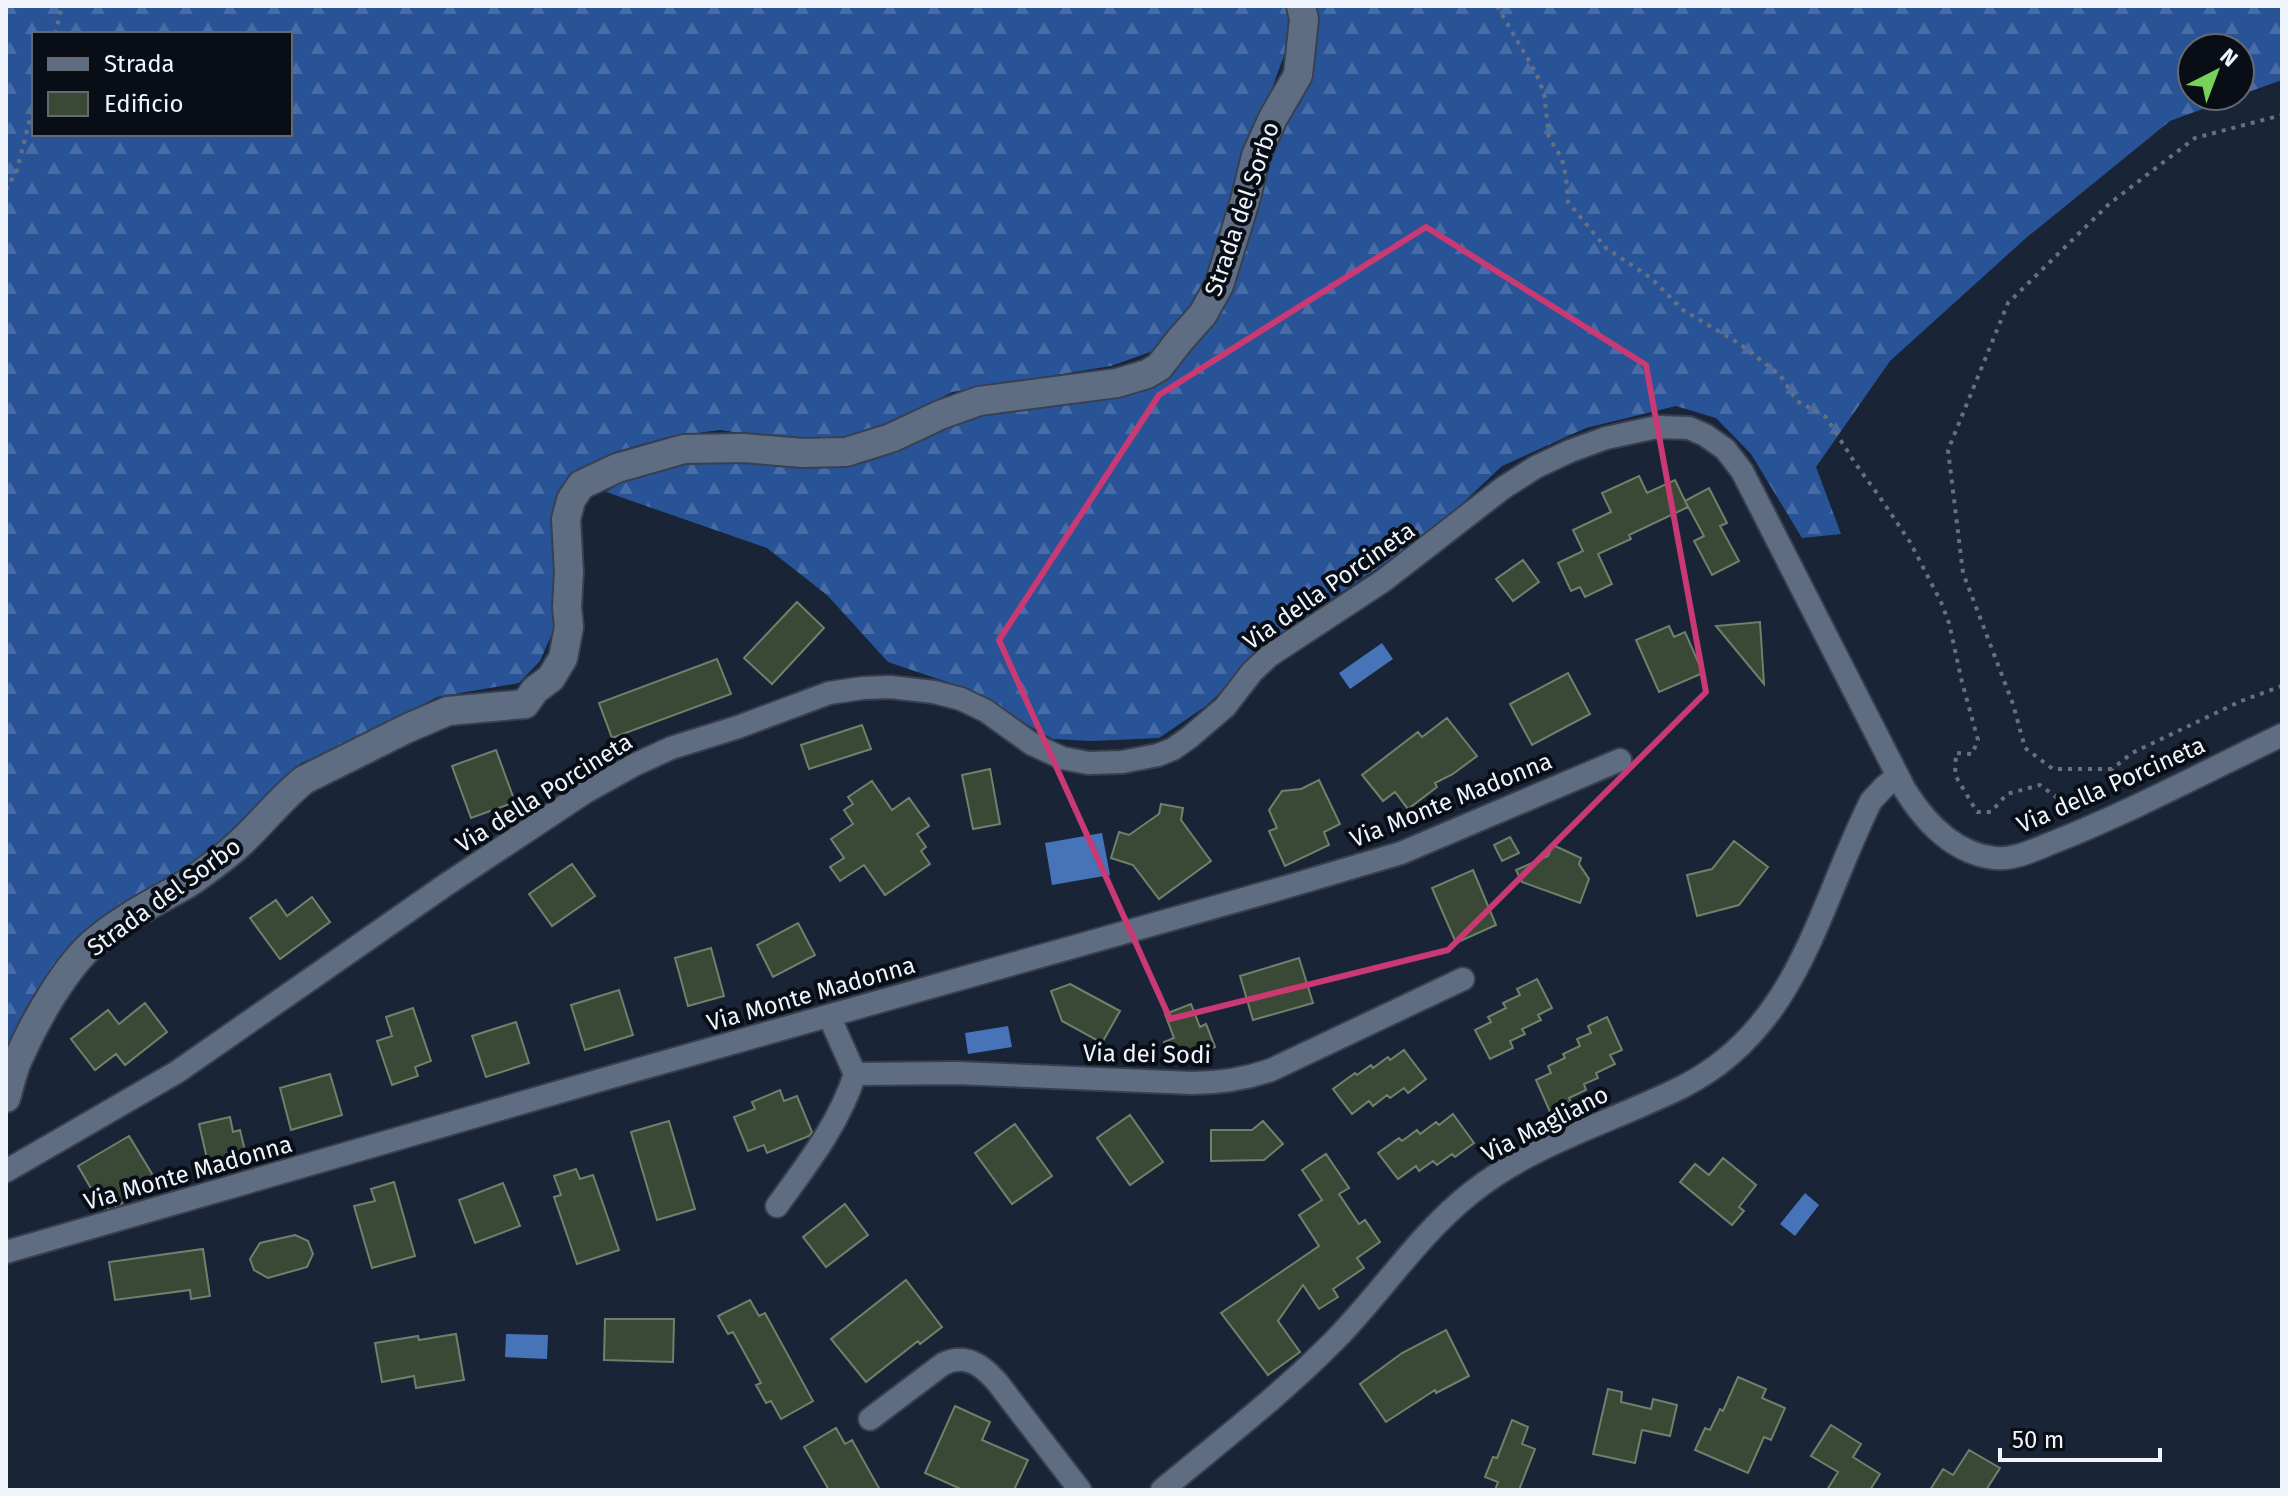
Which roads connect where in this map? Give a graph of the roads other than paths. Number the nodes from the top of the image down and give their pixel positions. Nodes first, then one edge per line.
1 (1301, 6) edge
2 (2282, 735) edge
3 (1620, 760) dead end
4 (1898, 776) junction
5 (1463, 979) dead end
6 (829, 1016) junction
7 (855, 1074) junction
8 (6, 1098) edge
9 (6, 1171) edge
10 (777, 1206) dead end
11 (6, 1252) edge
12 (870, 1419) dead end
13 (1080, 1490) edge
14 (1162, 1490) edge

1 - 8 street, Strada del Sorbo
2 - 4 street, Via della Porcineta
3 - 6 street, Via Monte Madonna
4 - 9 street, Via della Porcineta
4 - 14 street, Via Magliano
5 - 7 street, Via dei Sodi
6 - 7 street
6 - 11 street, Via Monte Madonna
7 - 10 street
12 - 13 street

